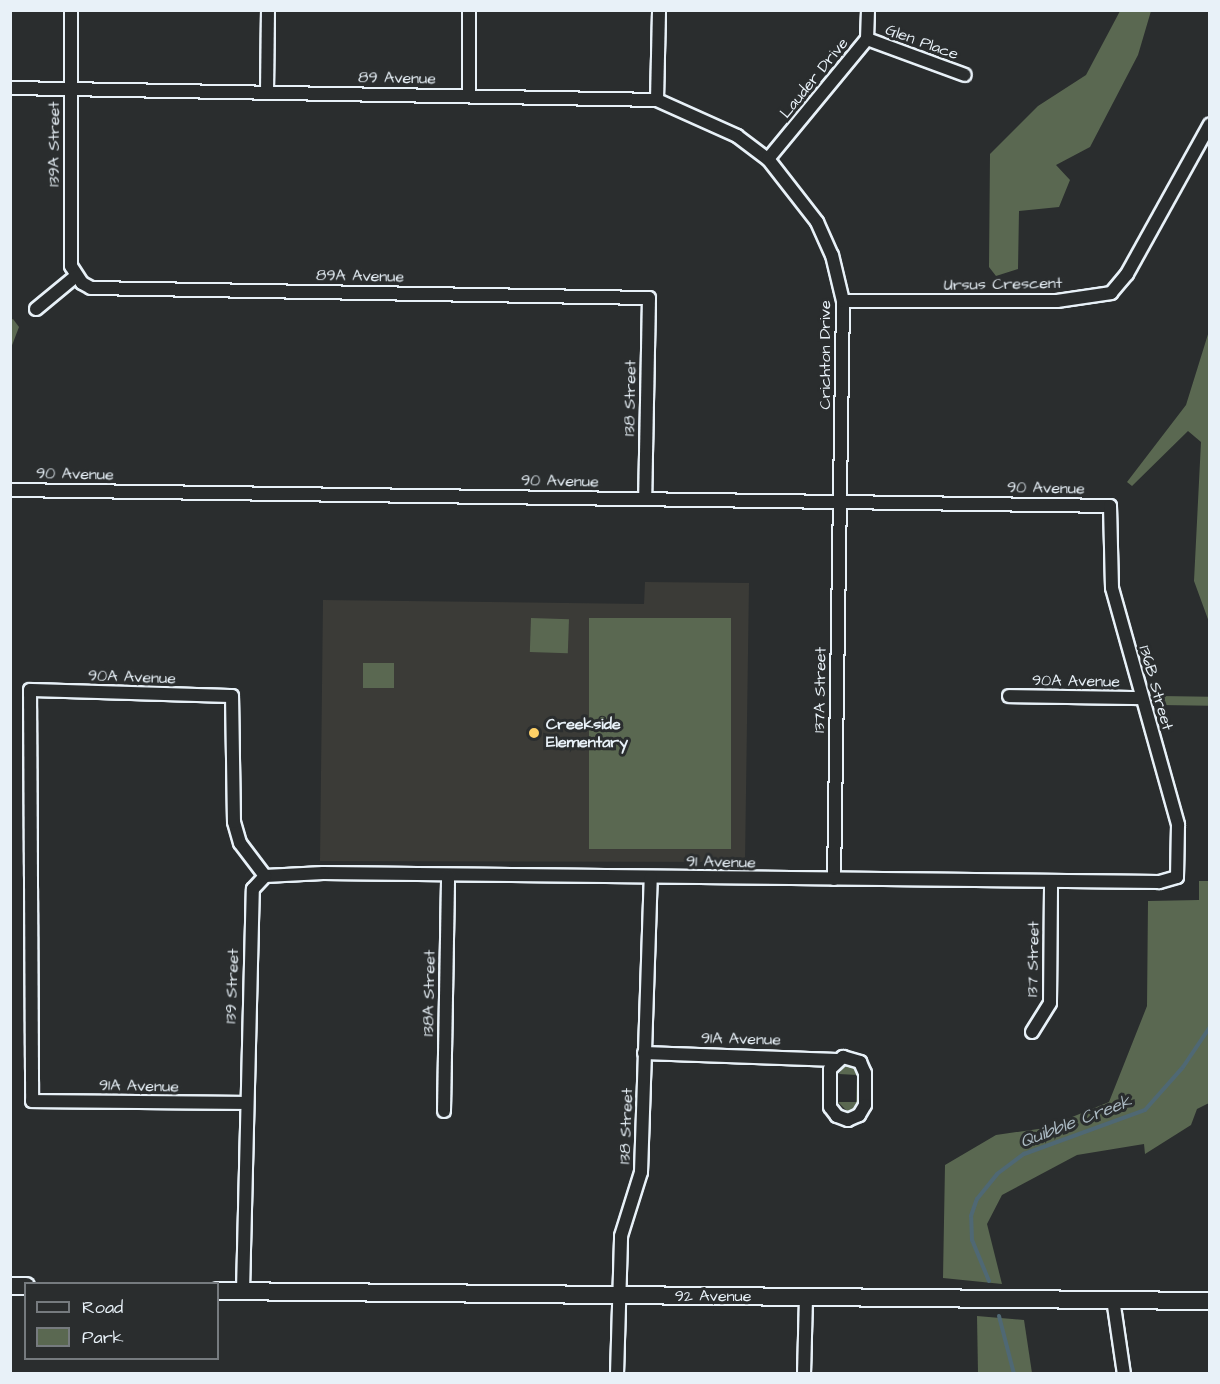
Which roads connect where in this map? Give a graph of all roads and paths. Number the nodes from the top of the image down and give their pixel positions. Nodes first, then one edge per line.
1 (71, 10) edge
2 (268, 10) edge
3 (470, 10) edge
4 (658, 10) edge
5 (868, 10) edge
6 (867, 39) junction
7 (965, 75) dead end
8 (10, 88) edge
9 (70, 89) junction
10 (267, 92) junction
11 (469, 95) junction
12 (657, 100) junction
13 (1209, 124) edge
14 (768, 159) junction
15 (76, 276) junction
16 (649, 298) joint
17 (843, 301) junction
18 (36, 309) dead end
19 (10, 489) edge
20 (645, 498) junction
21 (838, 501) junction
22 (1110, 506) joint
23 (1009, 696) dead end
24 (1142, 698) junction
25 (448, 875) junction
26 (265, 876) junction
27 (651, 877) junction
28 (1177, 877) joint
29 (834, 879) junction
30 (1051, 881) junction
31 (1032, 1032) dead end
32 (644, 1053) junction
33 (837, 1060) junction
34 (32, 1101) joint
35 (245, 1103) junction
36 (444, 1111) dead end
37 (219, 1291) edge
38 (243, 1291) junction
39 (620, 1295) junction
40 (806, 1297) junction
41 (1113, 1299) junction
42 (1209, 1301) edge
43 (617, 1374) edge
44 (804, 1374) edge
45 (1124, 1374) edge

1 - 9 street, 139A Street
2 - 10 street
3 - 11 street
4 - 12 street
5 - 6 street, Lauder Drive
6 - 7 street, Glen Place
6 - 14 street, Lauder Drive
8 - 9 street, 89 Avenue
9 - 10 street, 89 Avenue
9 - 15 street, 139A Street
10 - 11 street, 89 Avenue
11 - 12 street, 89 Avenue
12 - 14 street, 89 Avenue
13 - 17 street, Ursus Crescent
14 - 17 street, Crichton Drive
15 - 16 street, 89A Avenue
15 - 18 street
16 - 20 street, 138 Street
17 - 21 street, Crichton Drive
19 - 20 street, 90 Avenue
20 - 21 street, 90 Avenue
21 - 22 street, 90 Avenue
21 - 29 street, 137A Street
22 - 24 street, 136B Street
23 - 24 street, 90A Avenue
24 - 28 street, 136B Street
25 - 26 street, 91 Avenue
25 - 27 street, 91 Avenue
25 - 36 street, 138A Street
26 - 34 street, 90A Avenue
26 - 35 street, 139 Street
27 - 29 street, 91 Avenue
27 - 32 street, 138 Street
28 - 30 street, 91 Avenue
29 - 30 street, 91 Avenue
30 - 31 street, 137 Street
32 - 33 street, 91A Avenue
32 - 39 street, 138 Street
33 - 33 street, 91A Avenue
34 - 35 street, 91A Avenue
35 - 38 street, 139 Street
37 - 38 main road, 92 Avenue
38 - 39 main road, 92 Avenue
39 - 40 main road, 92 Avenue
39 - 43 street, 138 Street
40 - 41 main road, 92 Avenue
40 - 44 street
41 - 42 main road, 92 Avenue
41 - 45 street

